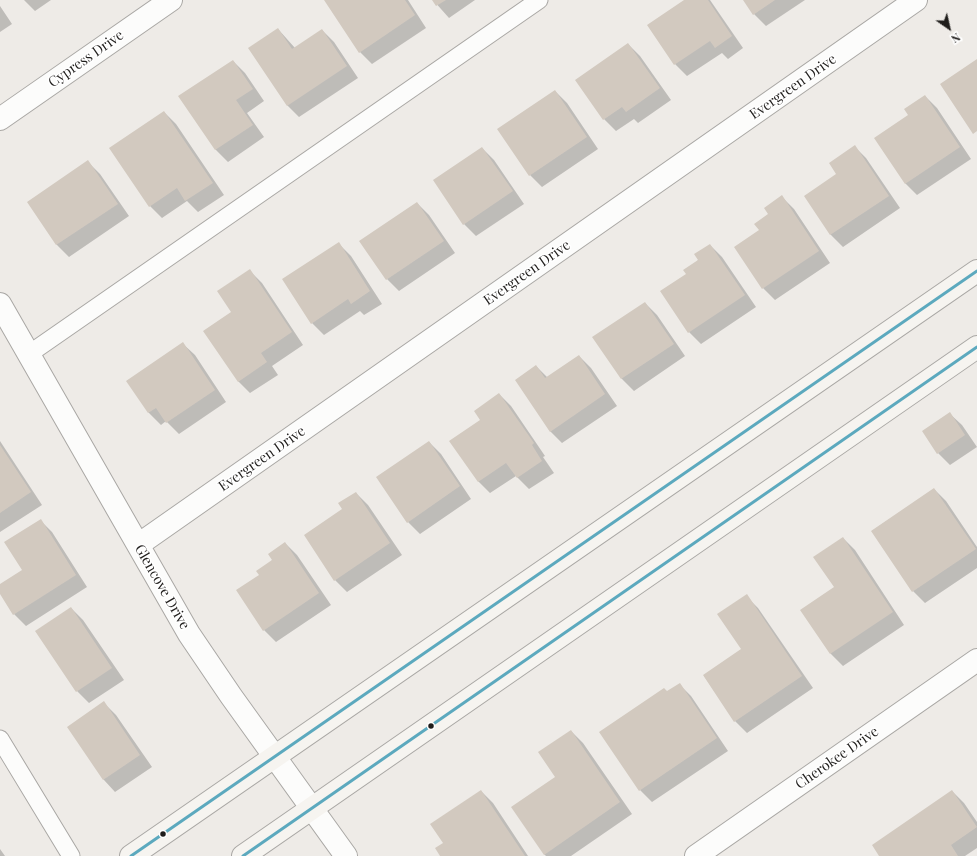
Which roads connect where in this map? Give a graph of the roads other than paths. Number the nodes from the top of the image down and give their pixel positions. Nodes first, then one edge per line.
1 (171, 0) edge
2 (539, 0) edge
3 (916, 0) edge
4 (0, 119) edge
5 (977, 271) edge
6 (0, 304) edge
7 (977, 347) edge
8 (29, 354) junction
9 (138, 545) junction
10 (977, 660) edge
11 (0, 740) edge
12 (275, 756) junction
13 (312, 808) junction
14 (71, 856) edge
15 (131, 856) edge
16 (243, 856) edge
17 (346, 856) edge
18 (696, 856) edge

1 - 4 street, Cypress Drive
2 - 8 lane
3 - 9 street, Evergreen Drive
5 - 12 main road
6 - 8 street, Glencove Drive
7 - 13 main road
8 - 9 street, Glencove Drive
9 - 12 street, Glencove Drive
10 - 18 street, Cherokee Drive
11 - 14 lane
12 - 13 street, Glencove Drive
12 - 15 main road
13 - 16 main road
13 - 17 street, Glencove Drive

